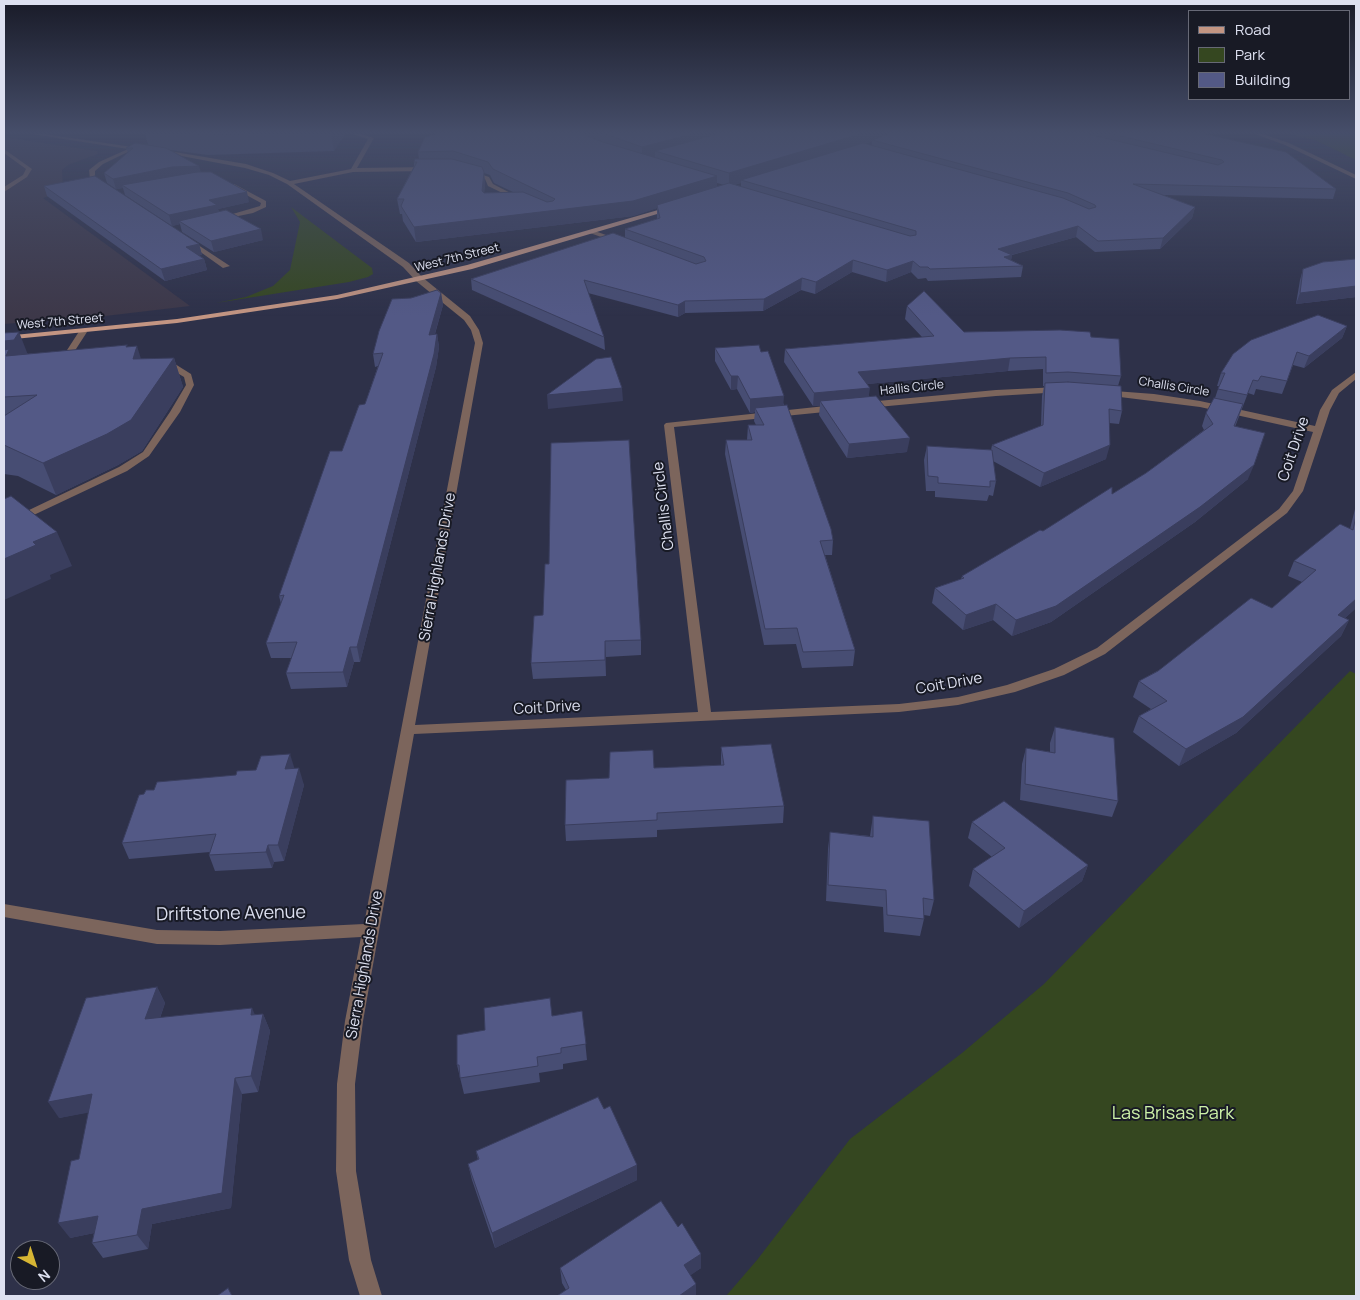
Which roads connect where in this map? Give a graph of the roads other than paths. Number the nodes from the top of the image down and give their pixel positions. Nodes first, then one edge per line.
1 (250, 195) edge
2 (306, 195) edge
3 (509, 195) edge
4 (506, 203) edge
5 (676, 206) edge
6 (216, 220) edge
7 (592, 232) junction
8 (180, 235) edge
9 (628, 245) edge
10 (226, 266) dead end
11 (419, 279) junction
12 (83, 332) junction
13 (4, 338) edge
14 (150, 362) edge
15 (59, 369) edge
16 (1356, 375) edge
17 (1065, 390) edge
18 (1090, 391) edge
19 (861, 406) edge
20 (842, 408) edge
21 (1318, 430) junction
22 (4, 526) edge
23 (705, 717) junction
24 (408, 730) junction
25 (4, 911) edge
26 (370, 930) junction
27 (371, 1296) edge

1 - 6 street
2 - 11 street, Sierra Highlands Drive
3 - 4 street
5 - 7 main road, West 7th Street
7 - 9 street
7 - 11 main road, West 7th Street
8 - 10 street
11 - 12 main road, West 7th Street
11 - 24 street, Sierra Highlands Drive
12 - 13 main road, West 7th Street
12 - 15 street
14 - 22 street
16 - 21 street, Coit Drive
17 - 19 street, Hallis Circle
18 - 21 street, Challis Circle
20 - 23 street, Challis Circle
21 - 23 street, Coit Drive
23 - 24 street, Coit Drive
24 - 26 street, Sierra Highlands Drive
25 - 26 street, Driftstone Avenue
26 - 27 street, Sierra Highlands Drive

